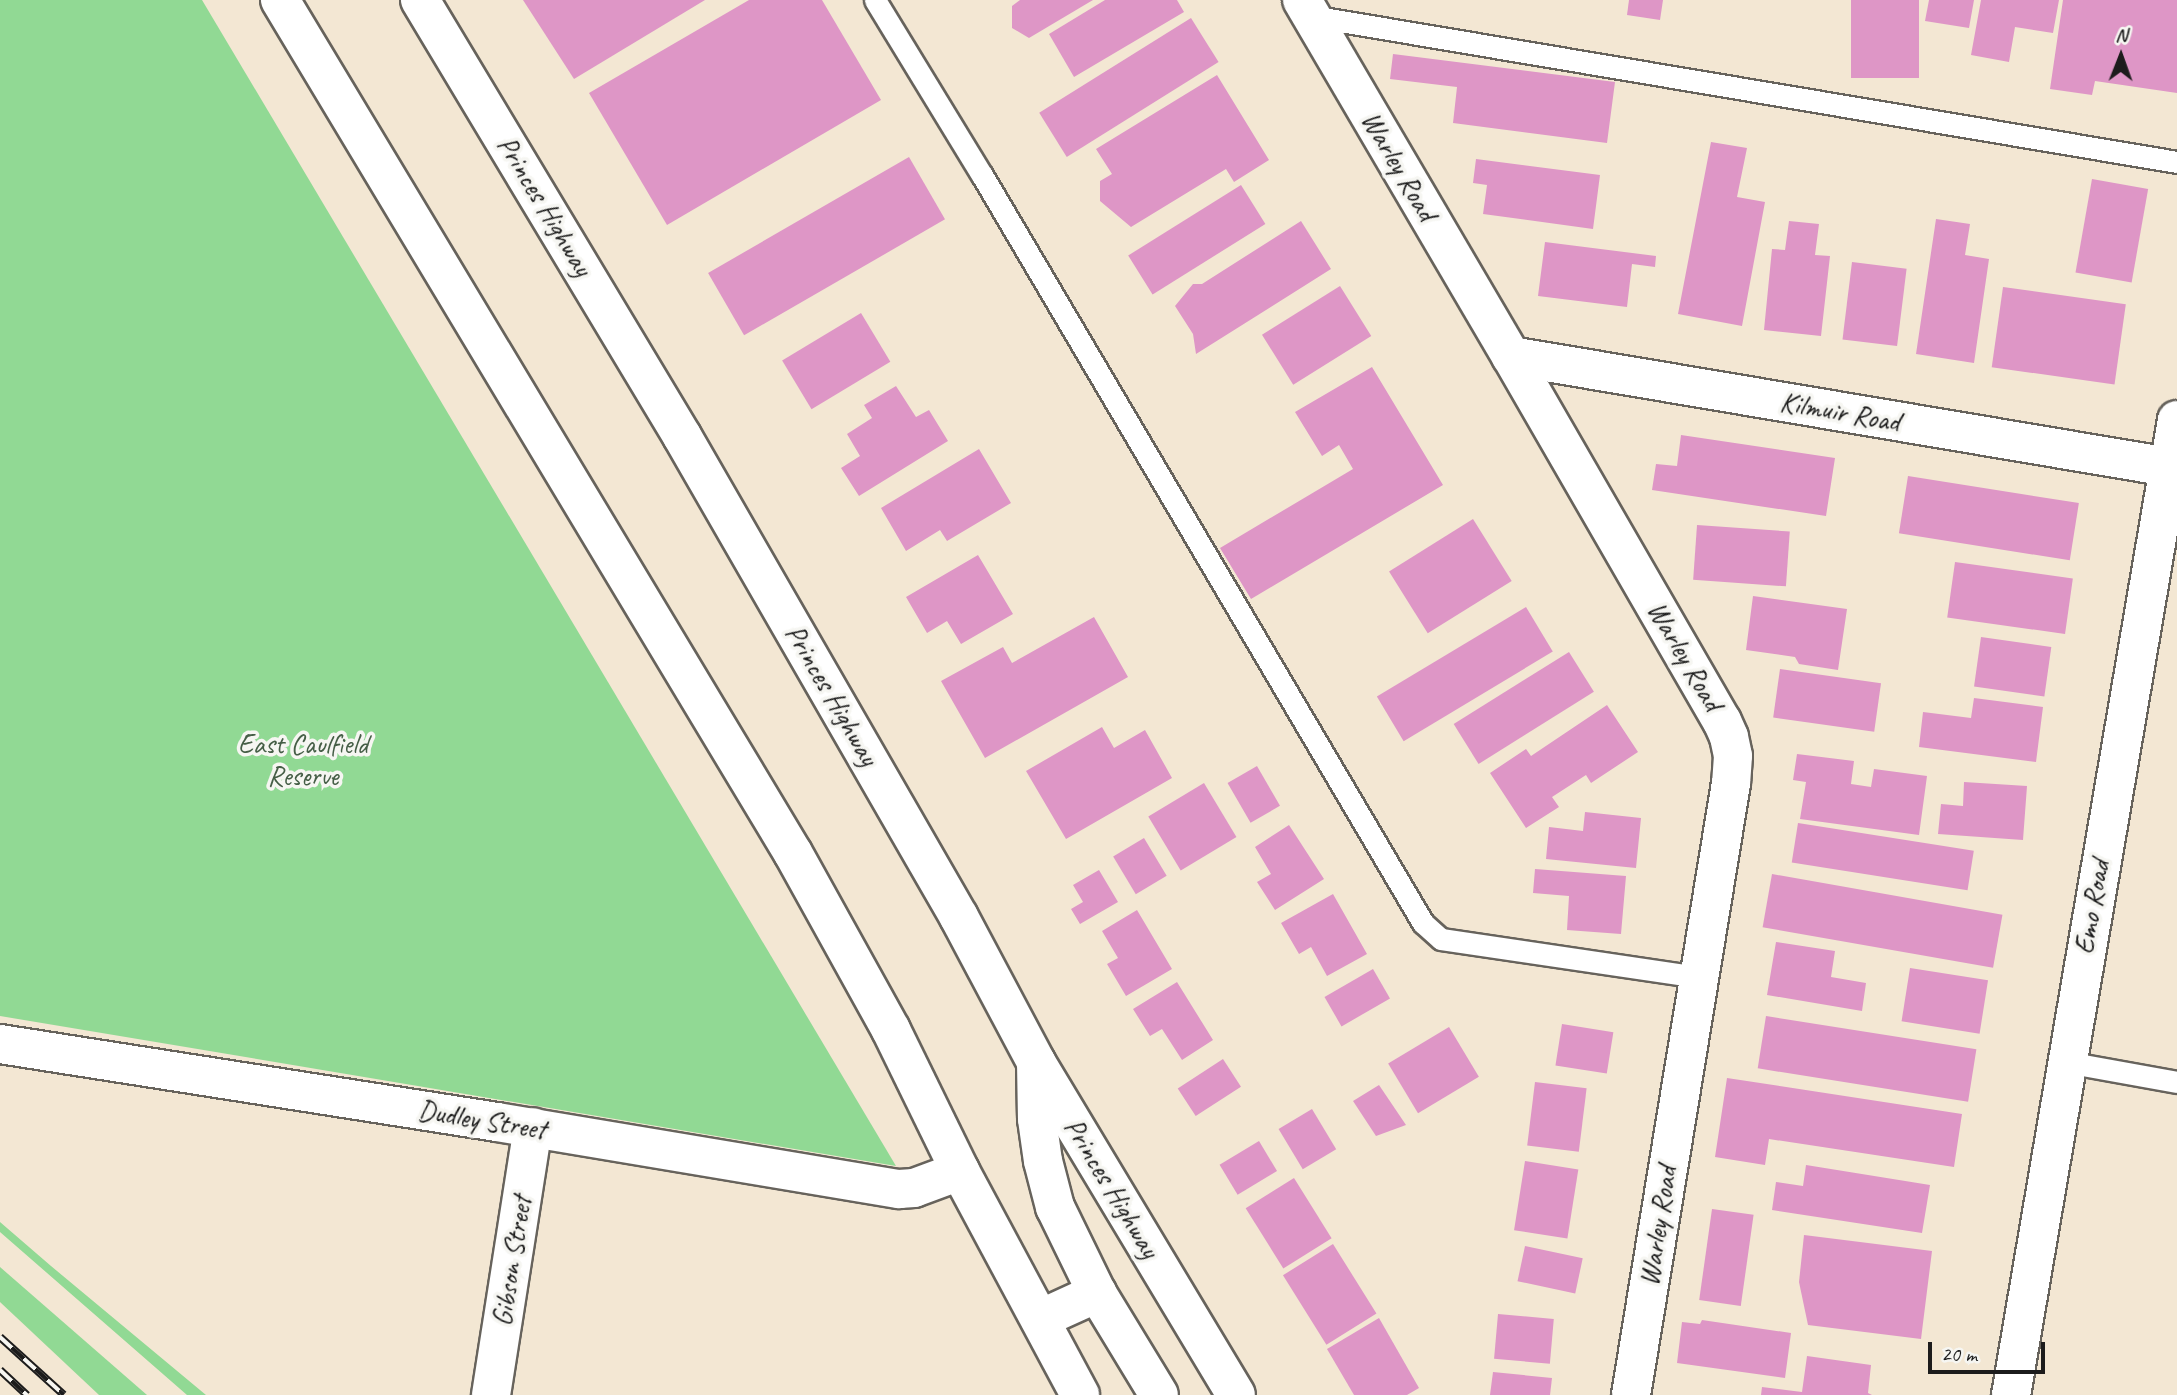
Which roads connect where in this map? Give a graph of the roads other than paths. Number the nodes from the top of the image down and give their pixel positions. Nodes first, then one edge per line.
1 (280, 0) edge
2 (421, 0) edge
3 (875, 0) edge
4 (1306, 8) edge
5 (2177, 162) edge
6 (1511, 356) junction
7 (2177, 420) edge
8 (2169, 467) junction
9 (1699, 977) junction
10 (0, 1044) edge
11 (1036, 1062) junction
12 (2066, 1062) junction
13 (2177, 1082) edge
14 (533, 1128) junction
15 (960, 1171) junction
16 (1097, 1293) junction
17 (1040, 1319) junction
18 (491, 1395) edge
19 (1080, 1395) edge
20 (1158, 1395) edge
21 (1236, 1395) edge
22 (1630, 1395) edge
23 (2011, 1395) edge

1 - 15 main road
2 - 11 main road, Princes Highway
3 - 9 lane
4 - 5 lane
4 - 6 main road, Warley Road
6 - 8 main road, Kilmuir Road
6 - 9 main road, Warley Road
7 - 8 main road, Emo Road
8 - 12 main road, Emo Road
9 - 22 main road, Warley Road
10 - 14 main road, Dudley Street
11 - 16 main road
11 - 21 main road, Princes Highway
12 - 13 lane
12 - 23 main road, Emo Road
14 - 15 main road, Dudley Street
14 - 18 main road, Gibson Street
15 - 17 main road
16 - 17 main road
16 - 20 main road
17 - 19 main road

